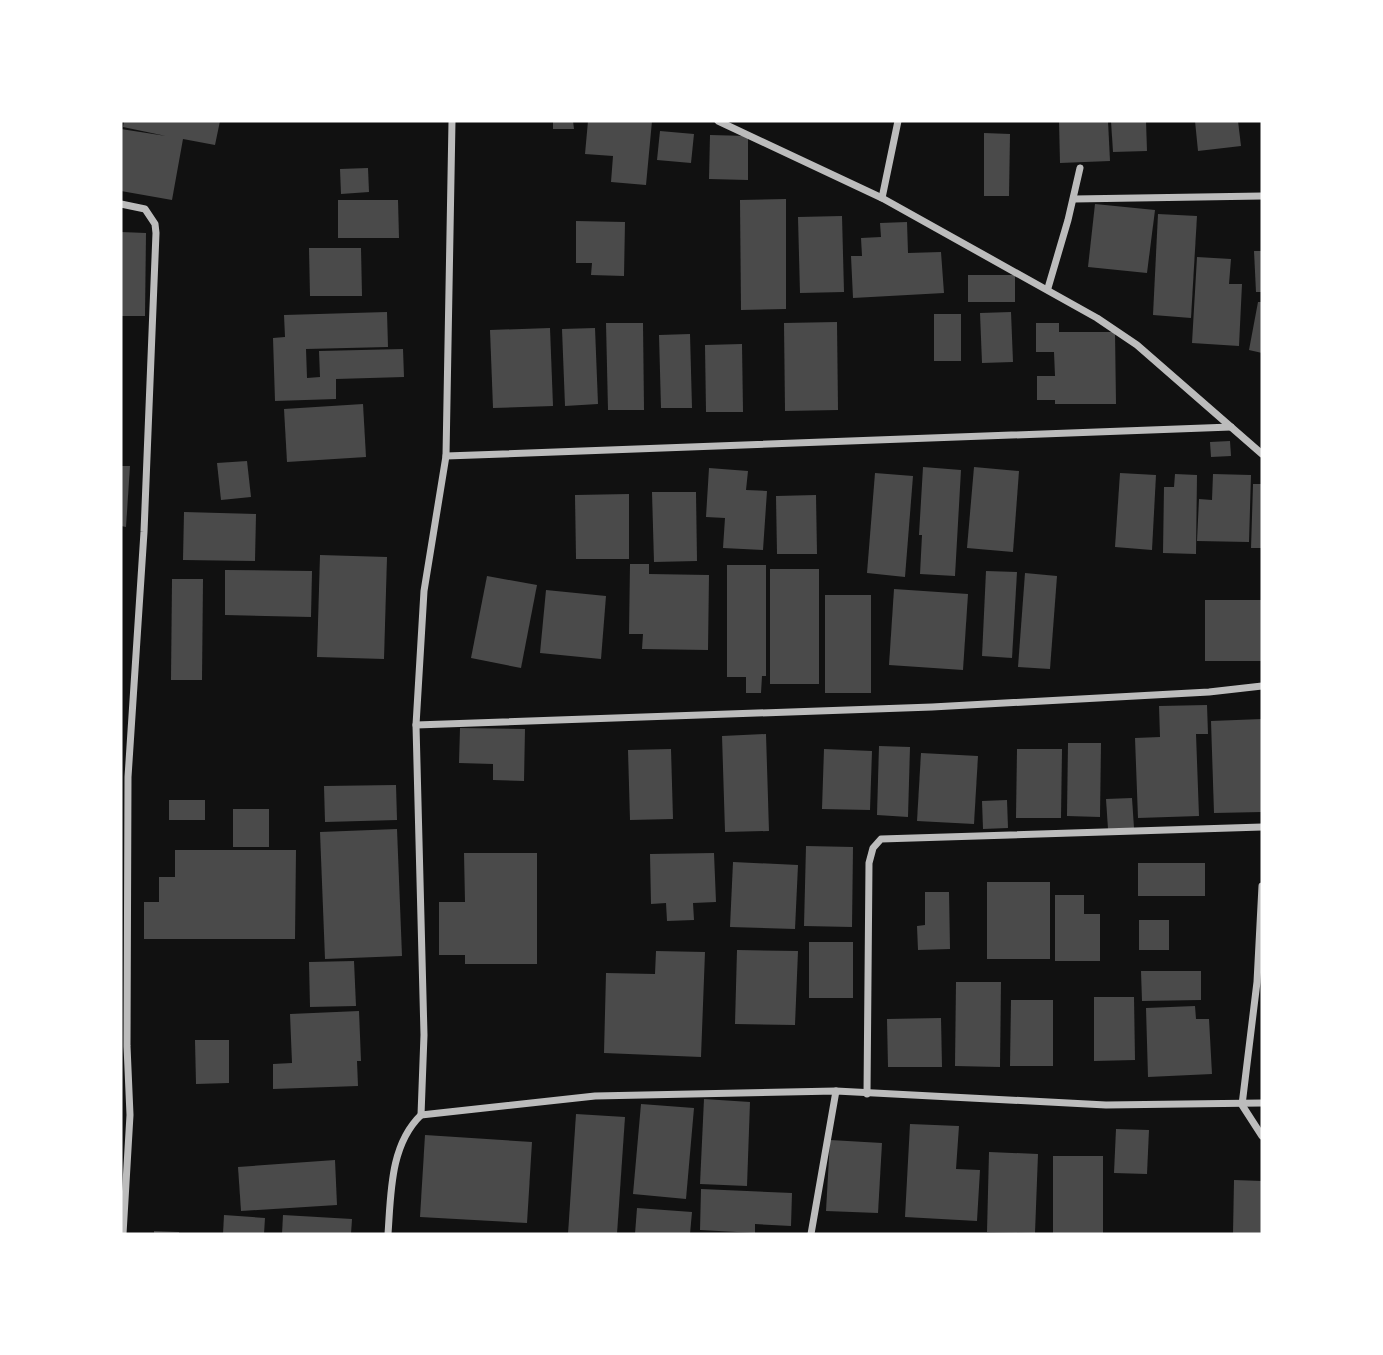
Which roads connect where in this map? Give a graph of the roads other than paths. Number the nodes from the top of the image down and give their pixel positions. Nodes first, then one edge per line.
1 (452, 121) edge
2 (718, 121) edge
3 (898, 121) edge
4 (1080, 168) dead end
5 (1262, 195) edge
6 (883, 198) junction
7 (1074, 199) junction
8 (121, 204) edge
9 (1048, 288) junction
10 (1231, 427) junction
11 (1262, 454) edge
12 (446, 456) junction
13 (1262, 686) edge
14 (416, 725) junction
15 (1262, 828) edge
16 (1262, 886) edge
17 (124, 1046) edge
18 (836, 1091) junction
19 (867, 1094) junction
20 (1262, 1103) edge
21 (1242, 1105) junction
22 (421, 1115) junction
23 (1262, 1136) edge
24 (122, 1234) edge
25 (388, 1234) edge
26 (811, 1234) edge

1 - 12 street
2 - 6 street
3 - 6 street
4 - 7 street
5 - 7 street
6 - 9 street
7 - 9 street
8 - 17 street
9 - 10 street
10 - 11 street
10 - 12 street
12 - 14 street
13 - 14 street
14 - 22 street
15 - 19 street
16 - 21 street
17 - 24 street
18 - 19 street
18 - 22 street
18 - 26 street
19 - 21 street
20 - 21 street
21 - 23 street
22 - 25 street

